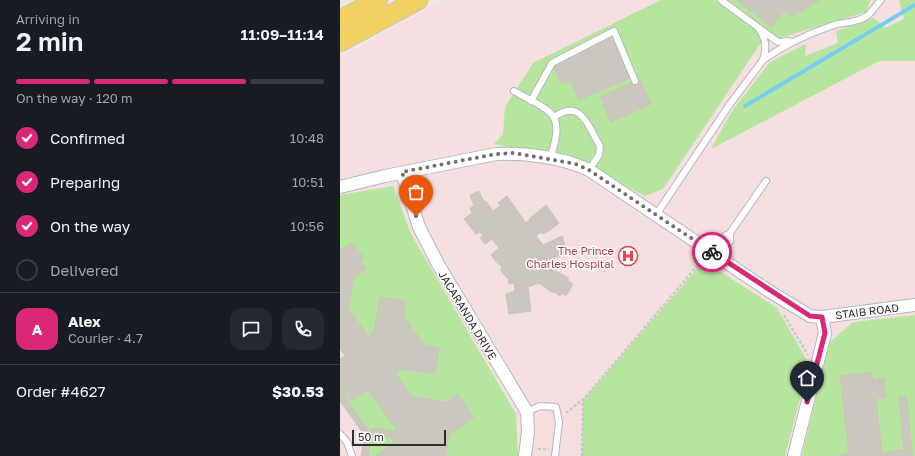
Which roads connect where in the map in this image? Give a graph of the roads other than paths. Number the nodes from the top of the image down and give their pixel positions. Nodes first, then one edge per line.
1 (378, 0) edge
2 (418, 0) edge
3 (721, 0) edge
4 (881, 0) edge
5 (340, 20) edge
6 (759, 29) junction
7 (800, 39) junction
8 (340, 42) edge
9 (762, 60) junction
10 (634, 81) dead end
11 (514, 91) dead end
12 (531, 101) junction
13 (554, 117) junction
14 (550, 159) junction
15 (589, 170) junction
16 (402, 172) junction
17 (766, 181) dead end
18 (340, 187) edge
19 (656, 215) junction
20 (714, 253) junction
21 (915, 305) edge
22 (822, 317) junction
23 (527, 412) junction
24 (340, 434) edge
25 (529, 452) edge
26 (555, 453) edge
27 (352, 456) edge
28 (794, 456) edge

1 - 5 main road
2 - 8 main road
3 - 6 lane
4 - 7 lane
6 - 7 lane
6 - 9 lane
7 - 9 lane
9 - 19 lane
10 - 12 lane
11 - 12 lane
12 - 13 lane
13 - 14 lane
13 - 15 lane
14 - 15 street, STAIB ROAD
14 - 16 street, STAIB ROAD
15 - 19 street, STAIB ROAD
16 - 18 street, STAIB ROAD
16 - 23 street, JACARANDA DRIVE
17 - 20 lane
19 - 20 street, STAIB ROAD
20 - 22 street, STAIB ROAD
21 - 22 street, STAIB ROAD
22 - 28 street
23 - 25 street, JACARANDA DRIVE
23 - 26 lane
24 - 27 lane

